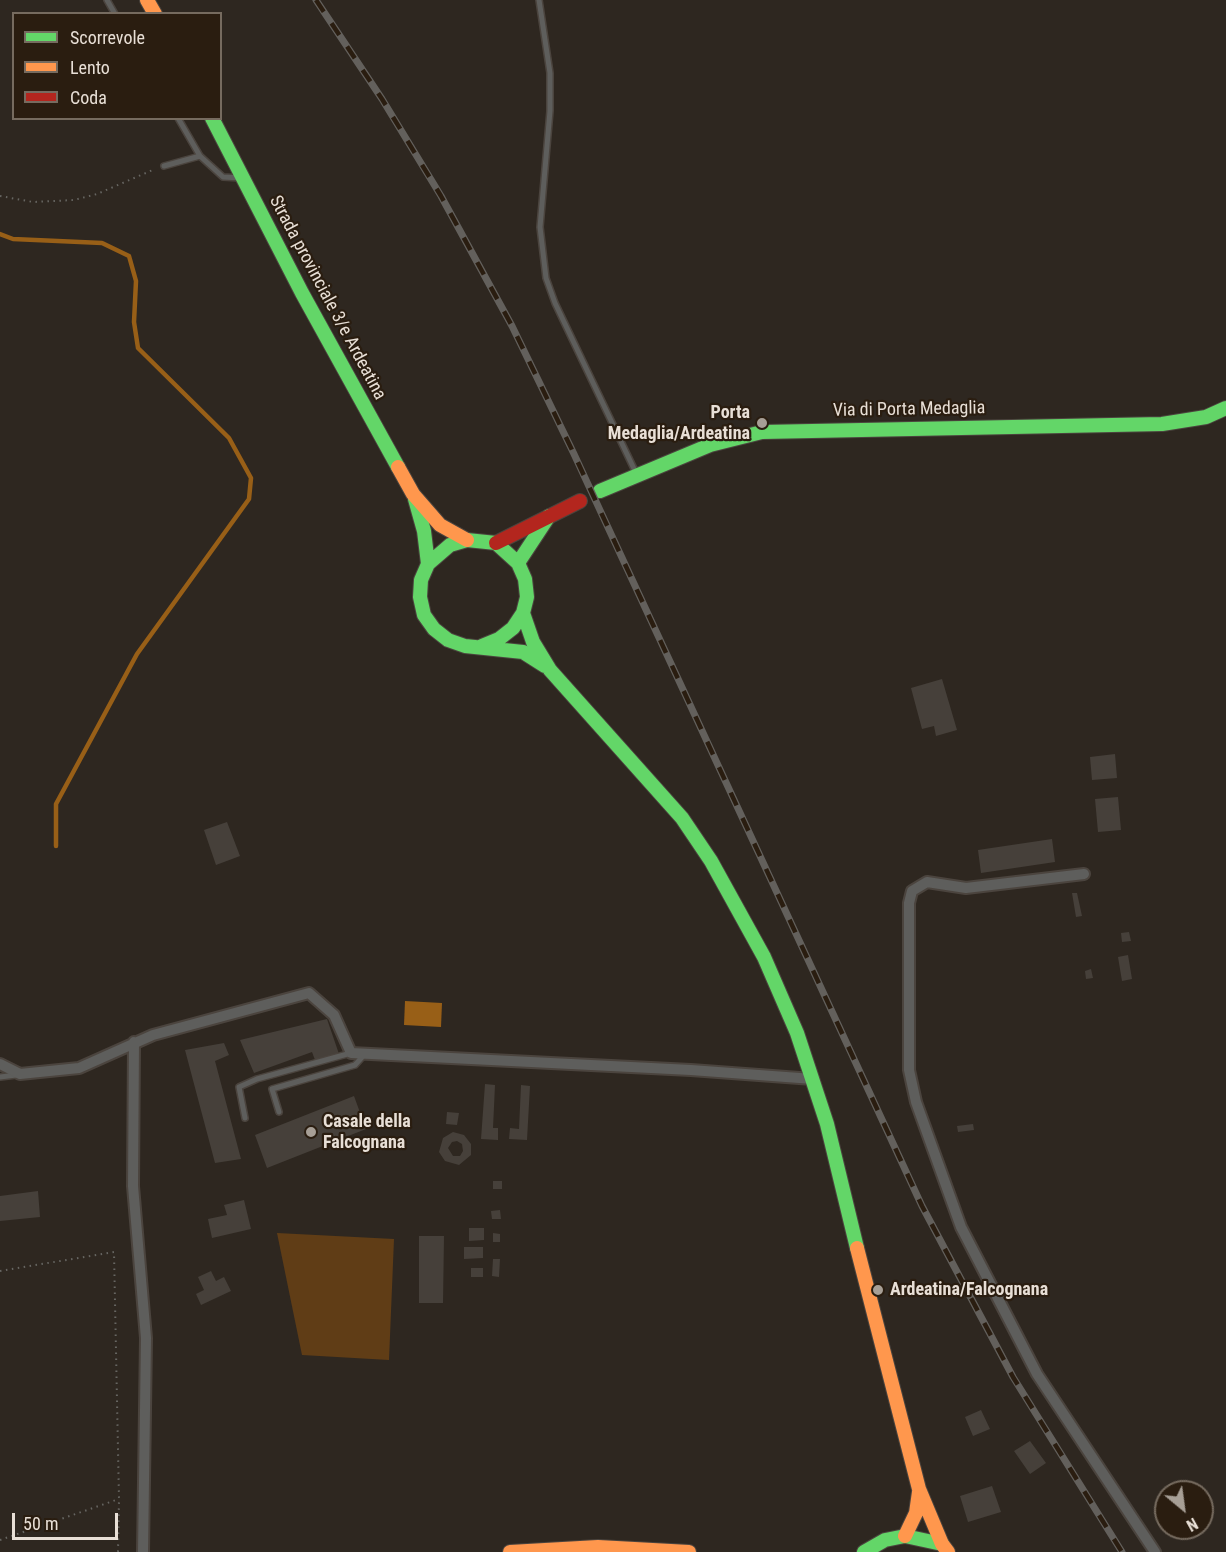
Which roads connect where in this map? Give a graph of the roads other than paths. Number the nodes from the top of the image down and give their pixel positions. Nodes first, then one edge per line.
1 (538, 0) edge
2 (179, 120) edge
3 (213, 120) edge
4 (200, 156) junction
5 (164, 166) road end
6 (243, 178) junction
7 (1226, 408) edge
8 (637, 475) junction
9 (600, 491) dead end
10 (413, 494) junction
11 (580, 501) dead end
12 (550, 514) junction
13 (467, 540) junction
14 (496, 543) junction
15 (518, 563) junction
16 (428, 564) junction
17 (523, 614) junction
18 (482, 645) junction
19 (550, 670) junction
20 (1084, 874) dead end
21 (134, 1042) junction
22 (351, 1053) junction
23 (365, 1053) junction
24 (0, 1064) edge
25 (20, 1074) junction
26 (0, 1077) edge
27 (813, 1079) junction
28 (279, 1112) dead end
29 (245, 1118) dead end
30 (919, 1489) junction
31 (905, 1536) junction
32 (945, 1548) edge
33 (143, 1552) edge
34 (510, 1552) edge
35 (689, 1552) edge
36 (864, 1552) edge
37 (1155, 1552) edge

1 - 8 lane
2 - 4 lane
3 - 6 main road, Strada provinciale 3/e Ardeatina
4 - 5 lane
4 - 6 lane
6 - 10 main road, Strada provinciale 3/e Ardeatina
7 - 8 main road, Via di Porta Medaglia
8 - 9 main road, Via di Porta Medaglia
10 - 13 main road, Strada provinciale 3/e Ardeatina
10 - 16 main road, Strada provinciale 3/e Ardeatina
11 - 12 main road
12 - 14 main road
12 - 15 main road
13 - 14 main road, Strada provinciale 3/e Ardeatina
13 - 16 main road
14 - 15 main road
15 - 17 main road, Strada provinciale 3/e Ardeatina
16 - 18 main road, Strada provinciale 3/e Ardeatina
17 - 18 main road
17 - 19 main road, Strada provinciale 3/e Ardeatina
18 - 19 main road, Strada provinciale 3/e Ardeatina
19 - 27 main road, Strada provinciale 3/e Ardeatina
20 - 37 street
21 - 22 street
21 - 25 street
21 - 33 street
22 - 23 street
22 - 29 lane
23 - 27 street
23 - 28 lane
24 - 25 street
25 - 26 lane
27 - 30 main road, Strada provinciale 3/e Ardeatina
30 - 31 main road, Strada provinciale 3/e Ardeatina
30 - 32 main road, Strada provinciale 3/e Ardeatina
31 - 32 main road, Strada provinciale 3/e Ardeatina
31 - 36 main road, Strada provinciale 3/e Ardeatina
34 - 35 main road

